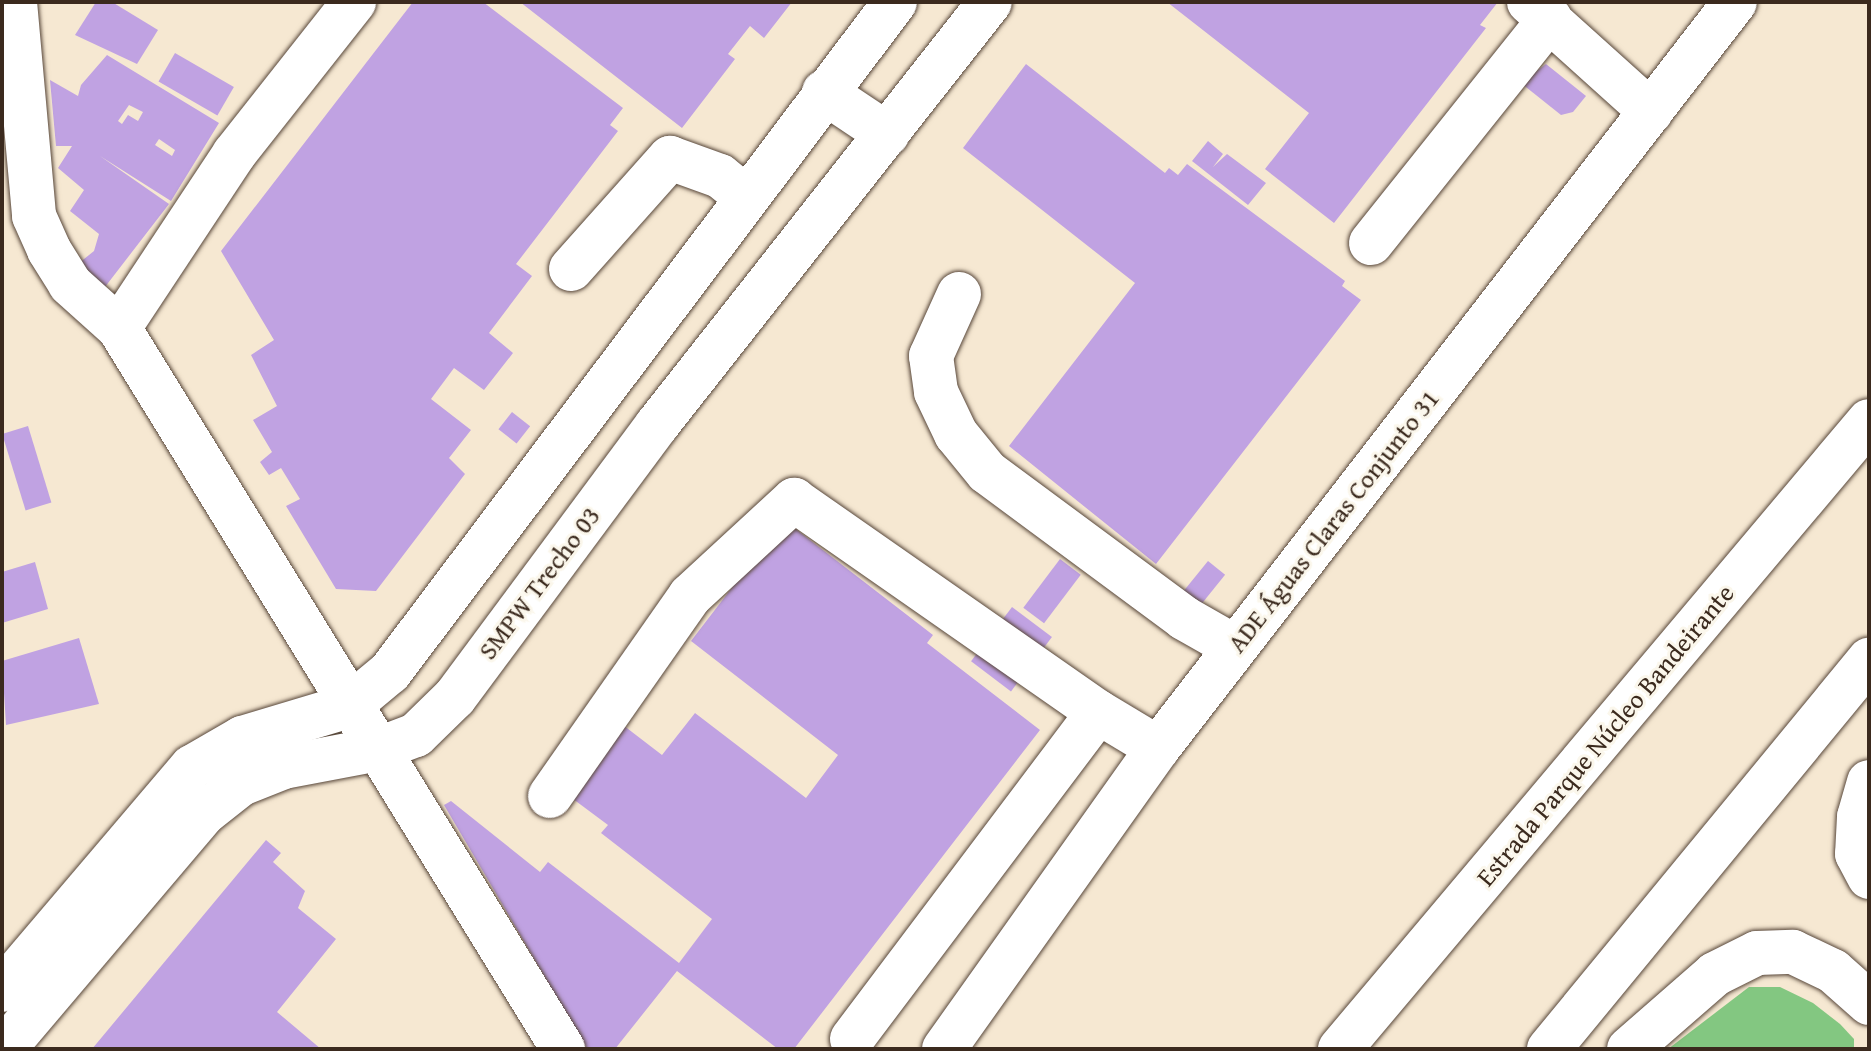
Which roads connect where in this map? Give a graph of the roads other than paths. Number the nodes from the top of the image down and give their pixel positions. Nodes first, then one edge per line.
1 (15, 2) edge
2 (354, 2) edge
3 (895, 2) edge
4 (990, 2) edge
5 (1735, 2) edge
6 (1540, 11) edge
7 (824, 92) junction
8 (1651, 112) junction
9 (887, 134) junction
10 (746, 197) junction
11 (2, 209) edge
12 (1371, 243) dead end
13 (571, 269) dead end
14 (70, 284) junction
15 (959, 294) dead end
16 (119, 328) junction
17 (607, 379) junction
18 (1869, 421) edge
19 (657, 425) junction
20 (1235, 647) junction
21 (1869, 660) edge
22 (349, 706) junction
23 (1098, 712) junction
24 (1158, 748) junction
25 (379, 749) junction
26 (1869, 782) edge
27 (550, 796) dead end
28 (1869, 877) edge
29 (2, 990) edge
30 (1869, 1003) edge
31 (852, 1039) dead end
32 (4, 1049) edge
33 (563, 1049) edge
34 (944, 1049) edge
35 (1340, 1049) edge
36 (1549, 1049) edge
37 (1629, 1049) edge

1 - 14 main road
2 - 16 main road
3 - 7 main road
4 - 9 main road, SMPW Trecho 03
5 - 8 main road, ADE Águas Claras Conjunto 31
6 - 8 main road
6 - 12 main road
7 - 9 main road
7 - 10 main road
8 - 20 main road, ADE Águas Claras Conjunto 31
9 - 19 main road, SMPW Trecho 03
10 - 13 main road
10 - 17 main road
11 - 14 main road
14 - 16 main road
15 - 20 main road
16 - 22 main road
17 - 19 main road
17 - 22 main road
18 - 35 main road, Estrada Parque Núcleo Bandeirante
19 - 25 main road, SMPW Trecho 03
20 - 24 main road, ADE Águas Claras Conjunto 31
21 - 36 main road
22 - 25 main road
22 - 29 main road
23 - 24 main road
23 - 27 main road
23 - 31 main road
24 - 34 main road, ADE Águas Claras Conjunto 31
25 - 32 main road, SMPW Trecho 03
25 - 33 main road
26 - 28 main road
30 - 37 main road

